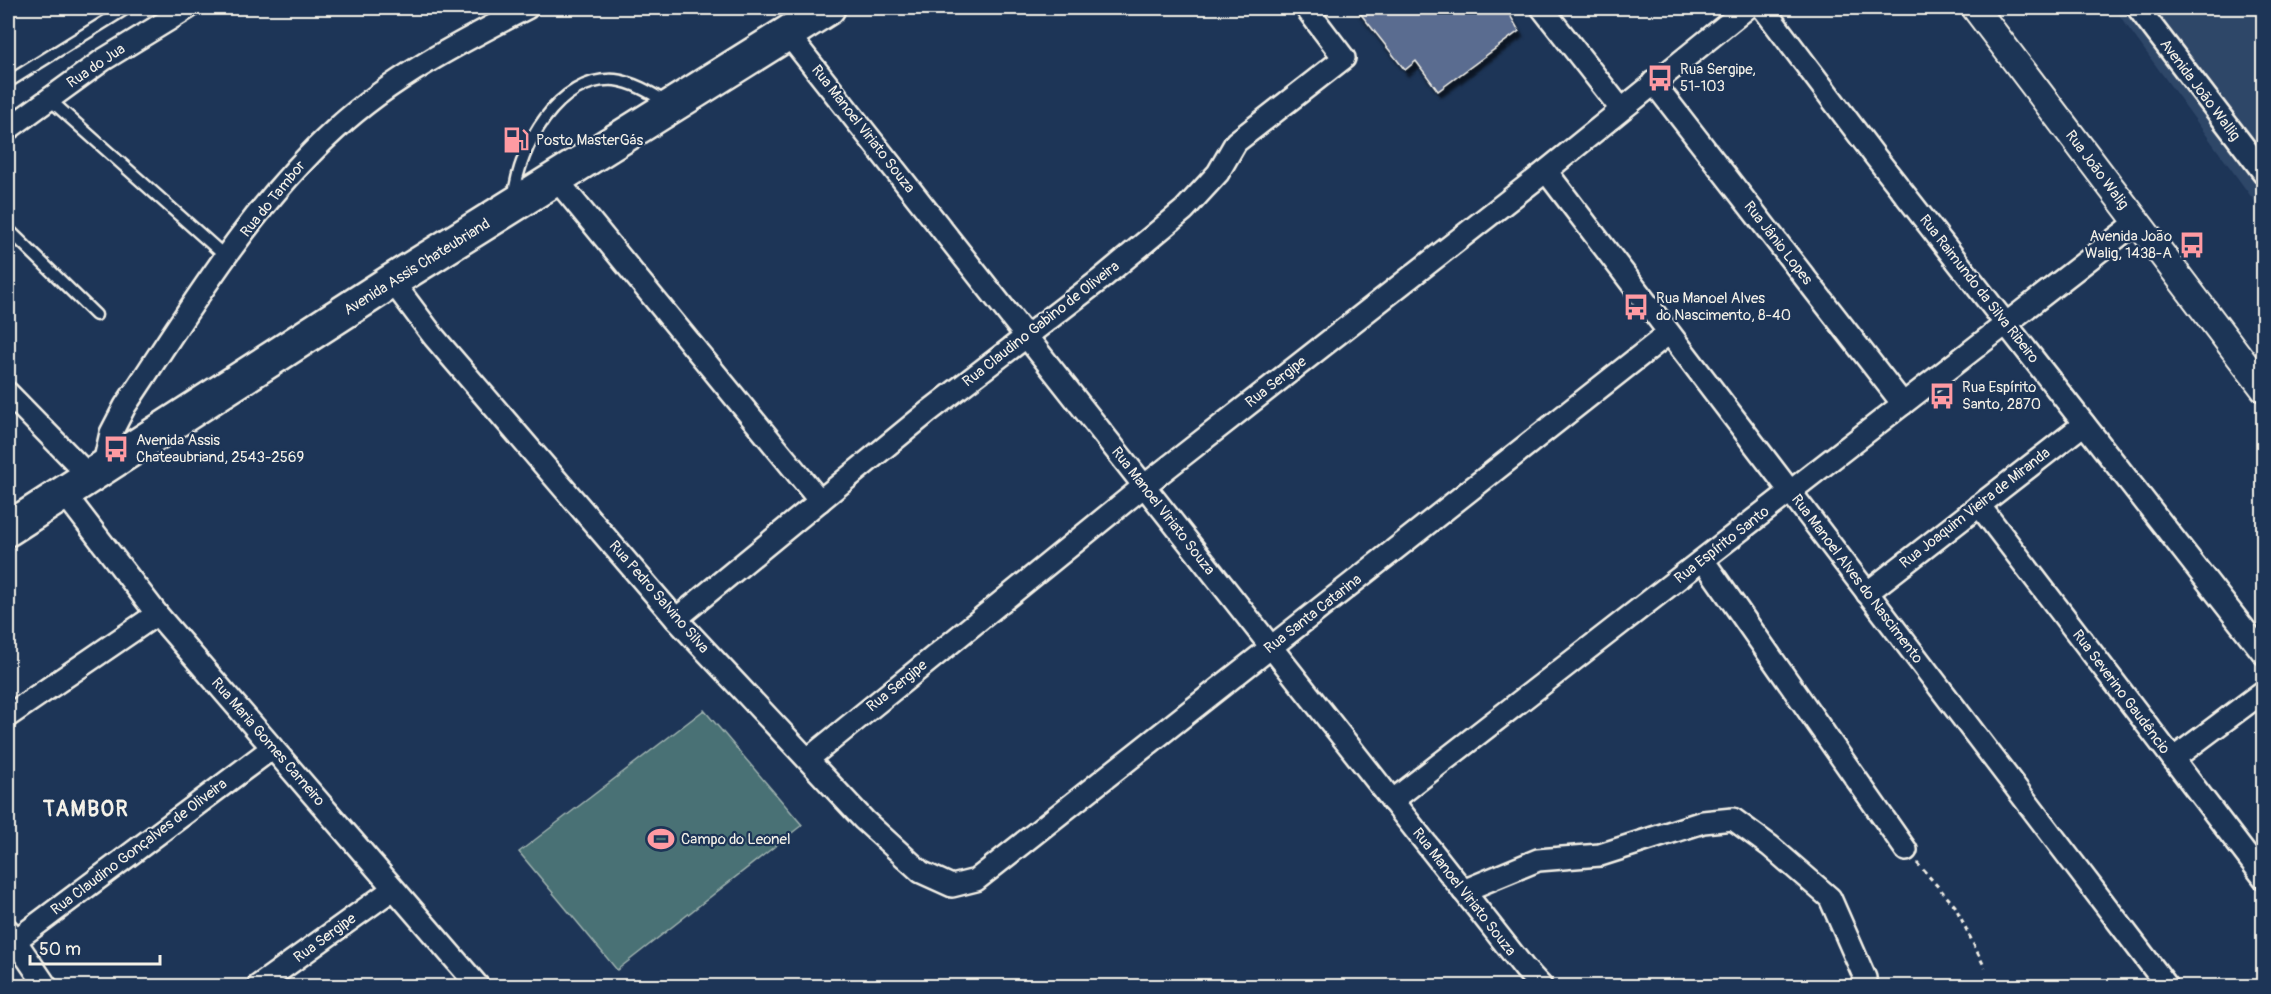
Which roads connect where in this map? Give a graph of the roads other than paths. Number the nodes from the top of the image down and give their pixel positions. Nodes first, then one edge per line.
1 (127, 8) edge
2 (188, 8) edge
3 (526, 8) edge
4 (828, 8) edge
5 (1306, 8) edge
6 (1542, 8) edge
7 (1747, 8) edge
8 (1763, 8) edge
9 (1975, 8) edge
10 (2138, 8) edge
11 (787, 33) junction
12 (8, 82) edge
13 (1653, 82) junction
14 (49, 99) junction
15 (672, 106) junction
16 (1621, 109) junction
17 (8, 129) edge
18 (1546, 171) junction
19 (2264, 173) edge
20 (556, 180) junction
21 (513, 208) junction
22 (2137, 222) junction
23 (8, 229) edge
24 (226, 257) junction
25 (392, 281) junction
26 (96, 315) dead end
27 (2007, 322) junction
28 (1669, 333) junction
29 (1026, 336) junction
30 (2264, 389) edge
31 (8, 393) edge
32 (1904, 404) junction
33 (2084, 424) junction
34 (86, 479) junction
35 (1144, 486) junction
36 (1791, 492) junction
37 (820, 501) junction
38 (1979, 505) junction
39 (8, 529) edge
40 (1703, 560) junction
41 (1868, 593) junction
42 (157, 614) junction
43 (676, 619) junction
44 (1271, 647) junction
45 (2264, 654) edge
46 (2264, 691) edge
47 (8, 716) edge
48 (271, 749) junction
49 (808, 759) junction
50 (2173, 759) junction
51 (1392, 801) junction
52 (1906, 850) road end
53 (2264, 878) edge
54 (952, 886) joint
55 (393, 889) junction
56 (1463, 891) junction
57 (10, 939) edge
58 (46, 987) edge
59 (258, 987) edge
60 (478, 987) edge
61 (1541, 987) edge
62 (1861, 987) edge
63 (2167, 987) edge

1 - 12 lane
2 - 14 street, Rua do Jua
3 - 24 street, Rua do Tambor
4 - 11 main road, Avenida Assis Chateubriand
5 - 29 street, Rua Claudino Gabino de Oliveira
6 - 16 street
7 - 13 street, Rua Sergipe
8 - 27 street, Rua Raimundo da Silva Ribeiro
9 - 22 street, Rua João Walig
10 - 19 street, Avenida João Wallig
11 - 15 main road, Avenida Assis Chateubriand
11 - 29 street, Rua Manoel Viriato Souza
13 - 16 street, Rua Sergipe
13 - 32 street, Rua Jânio Lopes
14 - 17 street, Rua do Jua
14 - 24 lane
15 - 20 main road, Avenida Assis Chateubriand
15 - 21 lane
16 - 18 street, Rua Sergipe
18 - 28 street, Rua Manoel Alves do Nascimento
18 - 35 street, Rua Sergipe
20 - 21 main road, Avenida Assis Chateubriand
20 - 37 street
21 - 25 main road, Avenida Assis Chateubriand
22 - 27 street, Rua Espírito Santo
22 - 30 street, Rua João Walig
23 - 26 lane
24 - 34 street, Rua do Tambor
25 - 34 main road, Avenida Assis Chateubriand
25 - 43 street, Rua Pedro Salvino Silva
27 - 32 street, Rua Espírito Santo
27 - 33 street, Rua Raimundo da Silva Ribeiro
28 - 36 street, Rua Manoel Alves do Nascimento
28 - 44 street, Rua Santa Catarina
29 - 35 street, Rua Manoel Viriato Souza
29 - 37 street, Rua Claudino Gabino de Oliveira
31 - 34 street, Rua Maria Gomes Carneiro
32 - 36 street, Rua Espírito Santo
33 - 38 street, Rua Joaquim Vieira de Miranda
33 - 45 street, Rua Raimundo da Silva Ribeiro
34 - 39 main road, Avenida Assis Chateubriand
34 - 42 street, Rua Maria Gomes Carneiro
35 - 44 street, Rua Manoel Viriato Souza
35 - 49 street, Rua Sergipe
36 - 40 street, Rua Espírito Santo
36 - 41 street, Rua Manoel Alves do Nascimento
37 - 43 street, Rua Claudino Gabino de Oliveira
38 - 41 street, Rua Joaquim Vieira de Miranda
38 - 50 street, Rua Severino Gaudêncio
40 - 51 street, Rua Espírito Santo
40 - 52 street
41 - 63 street, Rua Manoel Alves do Nascimento
42 - 47 street
42 - 48 street, Rua Maria Gomes Carneiro
43 - 49 street, Rua Pedro Salvino Silva
44 - 51 street, Rua Manoel Viriato Souza
44 - 54 street, Rua Santa Catarina
46 - 50 street
48 - 55 street, Rua Maria Gomes Carneiro
48 - 57 street, Rua Claudino Gonçalves de Oliveira
49 - 54 street, Rua Pedro Salvino Silva
50 - 53 street, Rua Severino Gaudêncio
51 - 56 street, Rua Manoel Viriato Souza
55 - 59 street, Rua Sergipe
55 - 60 street, Rua Maria Gomes Carneiro
56 - 61 street, Rua Manoel Viriato Souza
56 - 62 street
57 - 58 street

